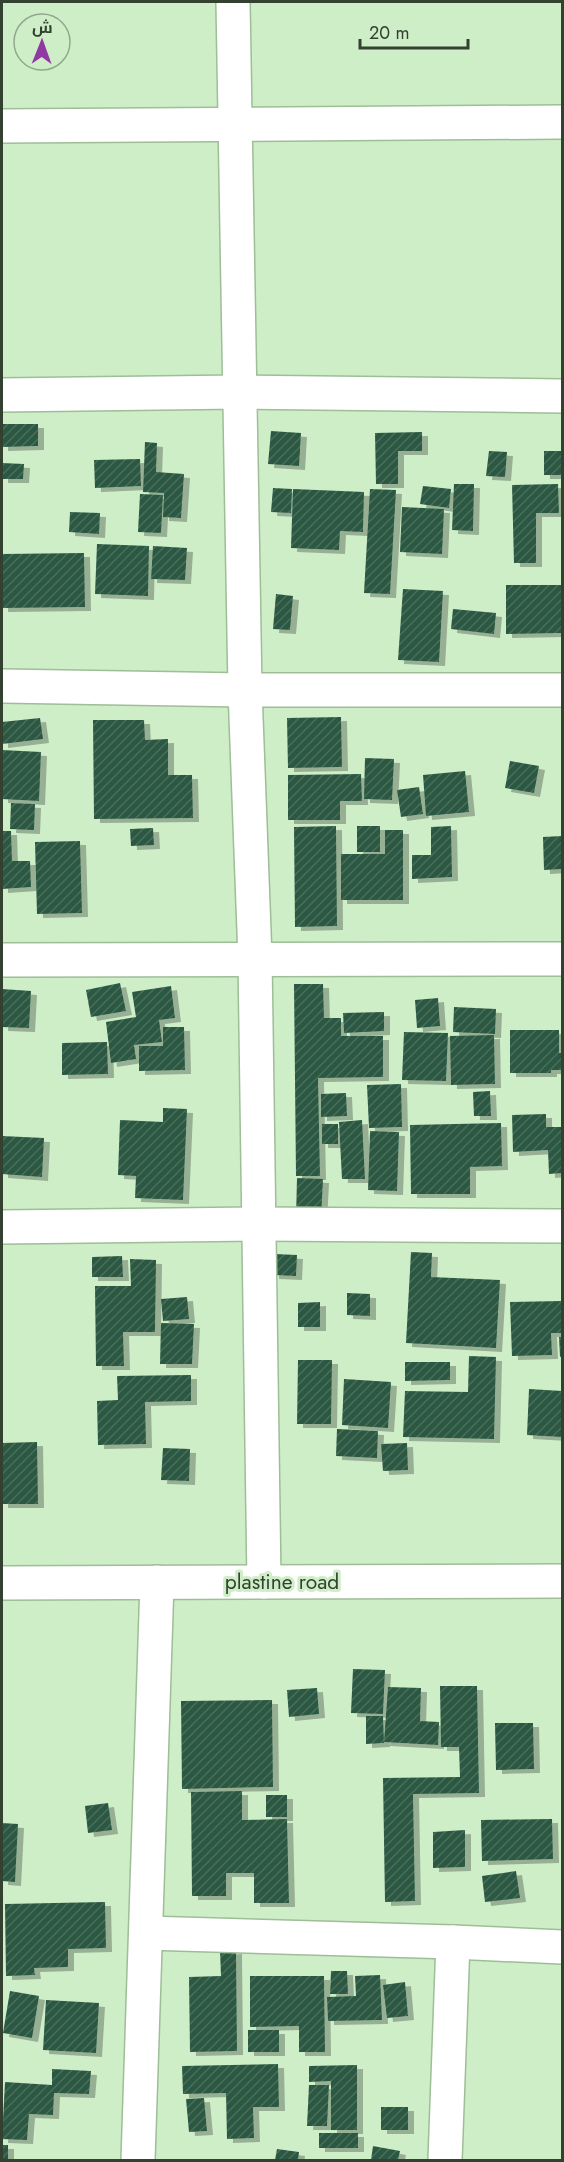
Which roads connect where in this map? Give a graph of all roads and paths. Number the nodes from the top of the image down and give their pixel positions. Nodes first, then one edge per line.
1 (234, 2) edge
2 (562, 122) edge
3 (235, 124) junction
4 (2, 126) edge
5 (239, 392) junction
6 (2, 394) edge
7 (562, 396) edge
8 (2, 686) edge
9 (245, 690) junction
10 (562, 690) edge
11 (255, 958) junction
12 (562, 959) edge
13 (2, 960) edge
14 (260, 1224) junction
15 (562, 1226) edge
16 (2, 1227) edge
17 (562, 1581) edge
18 (157, 1582) junction
19 (264, 1582) junction
20 (2, 1583) edge
21 (146, 1933) junction
22 (453, 1942) junction
23 (562, 1947) edge
24 (138, 2160) edge
25 (445, 2160) edge

1 - 3 street
2 - 3 street
3 - 4 street
3 - 5 street
5 - 6 street
5 - 7 street
5 - 9 street
8 - 9 street
9 - 10 street
9 - 11 street
11 - 12 street
11 - 13 street
11 - 14 street
14 - 15 street
14 - 16 street
14 - 19 street
17 - 19 street, plastine road
18 - 19 street, plastine road
18 - 20 street, plastine road
18 - 21 street
21 - 22 street
21 - 24 street
22 - 23 street
22 - 25 street

